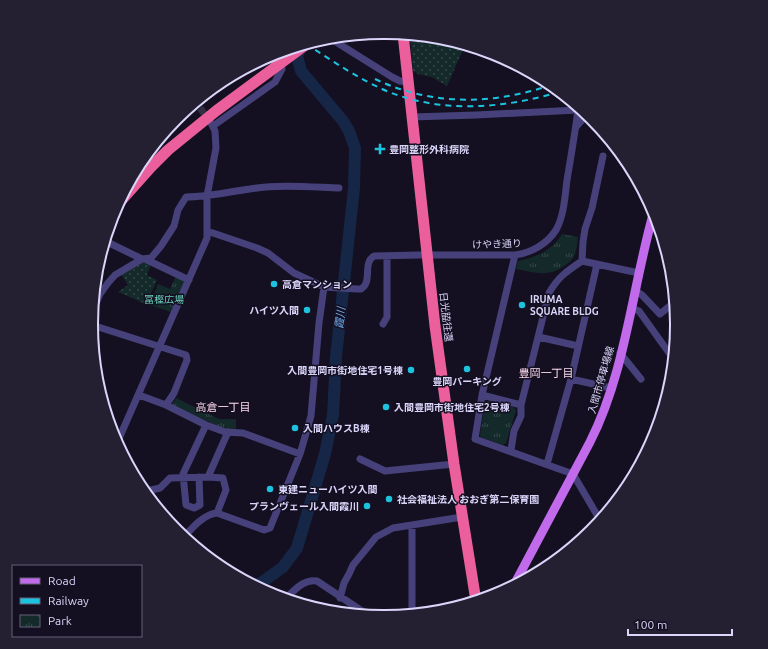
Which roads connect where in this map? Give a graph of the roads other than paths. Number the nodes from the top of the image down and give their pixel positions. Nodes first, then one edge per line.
1 (405, 40) edge
2 (336, 43) edge
3 (285, 58) edge
4 (408, 82) junction
5 (572, 110) edge
6 (579, 116) edge
7 (412, 117) junction
8 (582, 120) edge
9 (575, 132) junction
10 (159, 149) edge
11 (603, 156) dead end
12 (136, 184) edge
13 (339, 188) dead end
14 (208, 196) junction
15 (651, 224) edge
16 (207, 232) junction
17 (110, 244) edge
18 (427, 255) junction
19 (515, 255) junction
20 (387, 256) junction
21 (144, 259) junction
22 (582, 262) junction
23 (596, 264) junction
24 (639, 273) junction
25 (189, 280) junction
26 (326, 287) junction
27 (635, 290) junction
28 (100, 294) edge
29 (669, 307) edge
30 (631, 308) junction
31 (383, 324) dead end
32 (98, 327) edge
33 (539, 336) junction
34 (578, 346) junction
35 (159, 347) junction
36 (668, 351) edge
37 (620, 353) junction
38 (571, 379) junction
39 (641, 379) dead end
40 (611, 388) junction
41 (139, 395) junction
42 (482, 395) junction
43 (166, 405) junction
44 (521, 405) junction
45 (206, 424) junction
46 (228, 432) junction
47 (121, 435) edge
48 (511, 450) junction
49 (300, 454) junction
50 (360, 459) dead end
51 (454, 464) junction
52 (547, 464) junction
53 (573, 474) junction
54 (199, 477) junction
55 (208, 477) junction
56 (184, 478) junction
57 (152, 490) edge
58 (217, 512) junction
59 (597, 515) edge
60 (462, 517) junction
61 (412, 525) junction
62 (188, 532) edge
63 (519, 576) edge
64 (290, 594) edge
65 (475, 595) edge
66 (340, 598) junction
67 (412, 608) edge
68 (357, 609) edge

1 - 4 highway, 日光脇往還
2 - 4 street
3 - 10 highway
3 - 12 highway
3 - 14 street
4 - 7 highway, 日光脇往還
5 - 7 street
6 - 9 street, けやき通り
7 - 18 highway, 日光脇往還
8 - 9 street, けやき通り
9 - 19 street, けやき通り
11 - 22 street
13 - 14 street
14 - 16 street
14 - 21 street
15 - 24 main road, 入間市停車場線
16 - 25 street
16 - 26 street
17 - 21 street
18 - 19 street, けやき通り
18 - 20 street, けやき通り
18 - 51 highway, 日光脇往還
19 - 42 street
20 - 26 street, けやき通り
20 - 31 street
21 - 25 street
21 - 28 street
22 - 23 street
22 - 33 street
23 - 24 street
23 - 34 street
24 - 27 main road, 入間市停車場線
25 - 35 street
26 - 49 street
27 - 29 street
27 - 30 main road, 入間市停車場線
30 - 36 street
30 - 37 main road, 入間市停車場線
32 - 35 street
33 - 34 street
33 - 44 street
34 - 38 street
35 - 41 street
35 - 43 street
37 - 39 street
37 - 40 main road, 入間市停車場線
38 - 40 street
38 - 52 street
40 - 53 main road, 入間市停車場線
41 - 43 street
41 - 47 street
42 - 44 street
42 - 48 street
43 - 45 street
44 - 48 street
45 - 46 street
45 - 56 street
46 - 49 street
46 - 55 street
48 - 52 street
49 - 58 street
50 - 51 street
51 - 60 highway, 日光脇往還
52 - 53 street
53 - 59 street
53 - 63 main road, 入間市停車場線
54 - 55 street
54 - 56 street
54 - 56 street
55 - 58 street
56 - 57 street
58 - 62 street
60 - 61 street
60 - 65 highway, 日光脇往還
61 - 66 street
61 - 67 street
64 - 66 street
66 - 68 street

